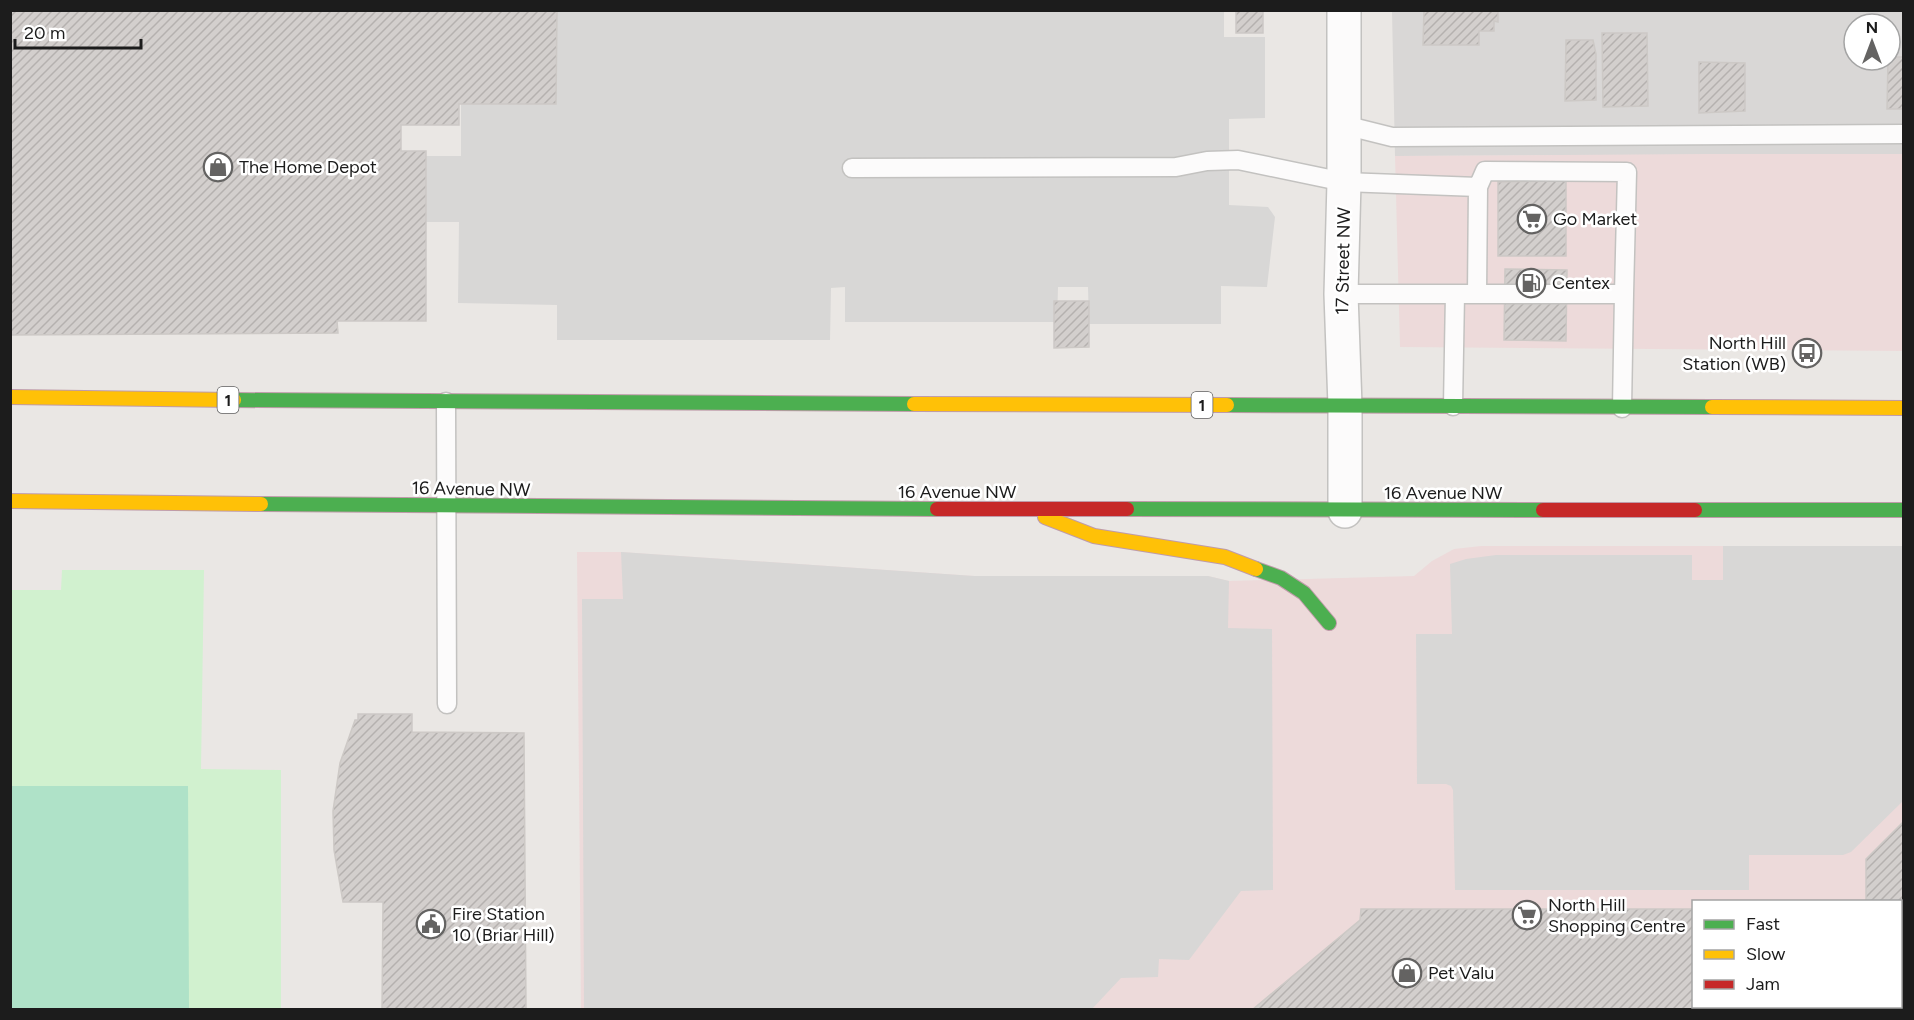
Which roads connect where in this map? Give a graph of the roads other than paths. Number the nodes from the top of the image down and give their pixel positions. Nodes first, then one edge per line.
1 (1344, 10) edge
2 (1344, 125) junction
3 (1904, 134) edge
4 (852, 168) dead end
5 (1344, 182) junction
6 (1478, 187) junction
7 (1341, 294) junction
8 (1455, 294) junction
9 (1478, 294) junction
10 (1624, 294) junction
11 (10, 398) edge
12 (446, 402) junction
13 (1345, 406) junction
14 (1453, 406) junction
15 (1622, 408) junction
16 (1904, 408) edge
17 (10, 501) edge
18 (445, 507) junction
19 (1030, 510) junction
20 (1904, 510) edge
21 (1345, 511) junction
22 (1329, 624) dead end
23 (447, 704) dead end

1 - 2 street, 17 Street NW
2 - 3 lane
2 - 5 street, 17 Street NW
4 - 5 lane
5 - 6 lane
5 - 7 street, 17 Street NW
6 - 9 lane
6 - 10 lane
7 - 8 lane
7 - 13 street, 17 Street NW
8 - 9 lane
8 - 14 lane
9 - 10 lane
10 - 15 lane
11 - 12 highway, 1
12 - 13 highway, 1
12 - 18 lane
13 - 14 highway, 1
13 - 21 street, 17 Street NW
14 - 15 highway, 1
15 - 16 highway, 1
17 - 18 highway, 16 Avenue NW
18 - 19 highway, 16 Avenue NW
18 - 23 lane
19 - 21 highway, 16 Avenue NW
19 - 22 highway
20 - 21 highway, 16 Avenue NW

